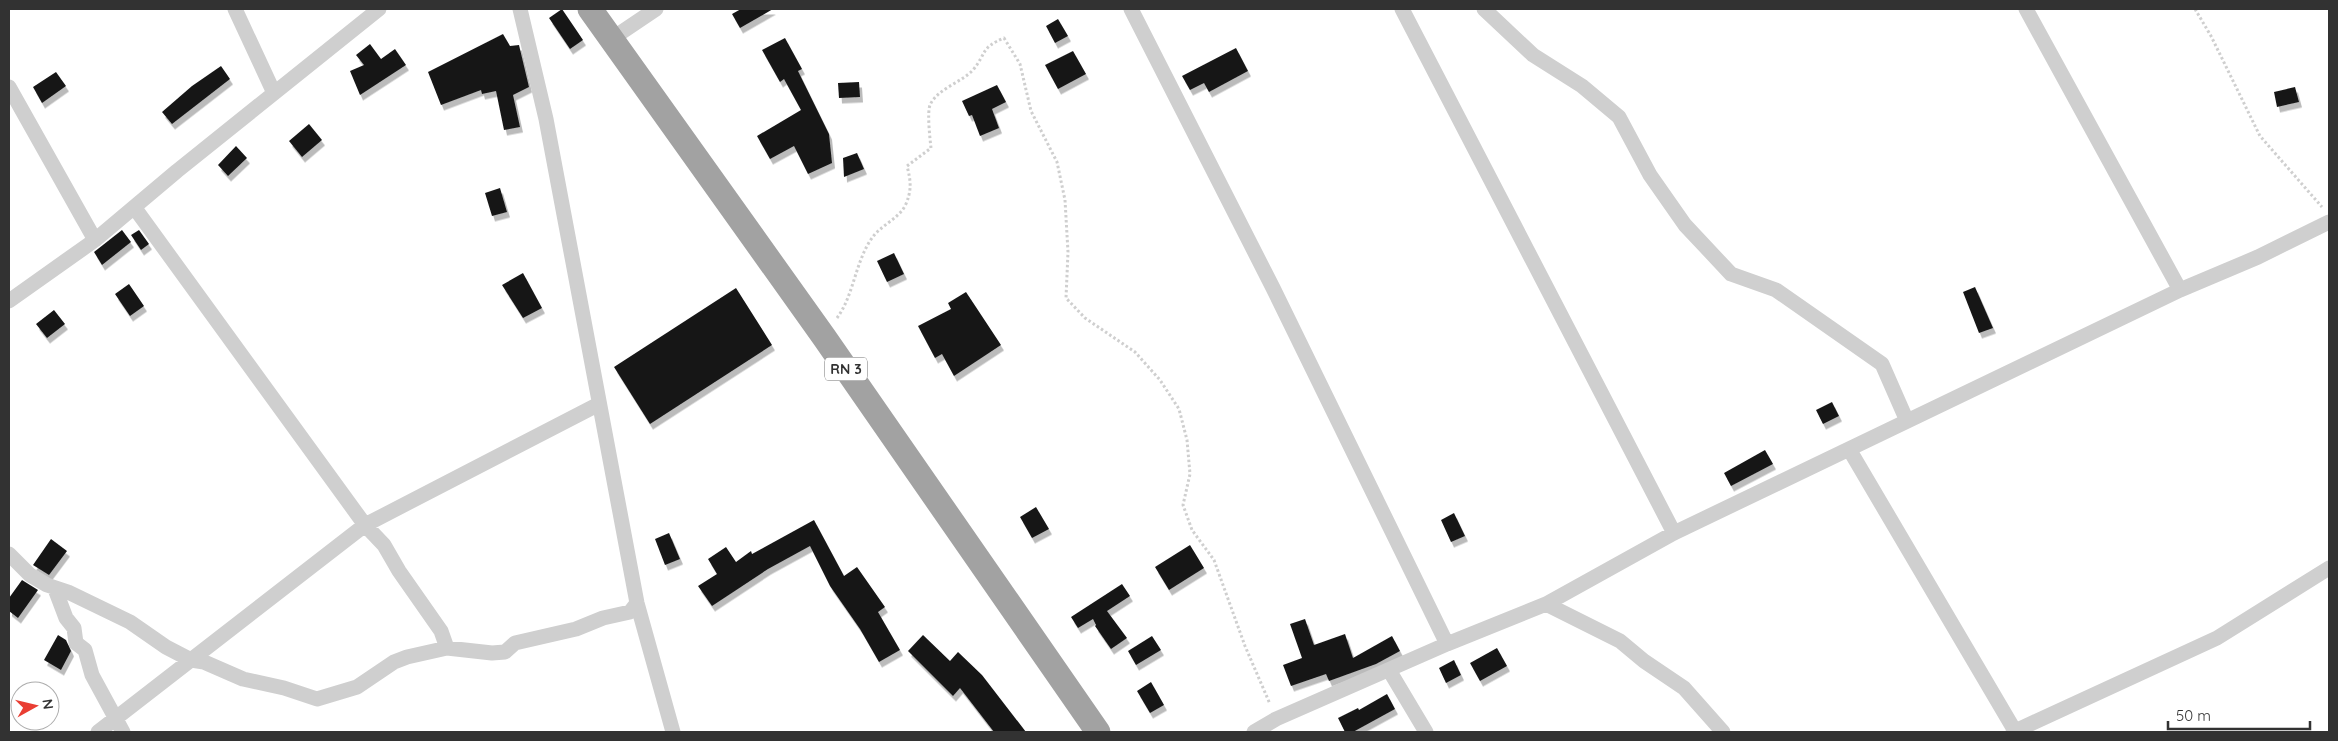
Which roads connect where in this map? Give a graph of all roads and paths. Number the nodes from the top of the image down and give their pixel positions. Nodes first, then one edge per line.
1 (235, 9) edge
2 (379, 9) edge
3 (520, 9) edge
4 (590, 9) edge
5 (656, 9) edge
6 (1131, 9) edge
7 (1402, 9) edge
8 (1484, 9) edge
9 (2026, 9) edge
10 (2194, 9) edge
11 (613, 38) junction
12 (9, 87) edge
13 (274, 93) junction
14 (134, 207) junction
15 (2326, 215) edge
16 (95, 240) junction
17 (2180, 290) junction
18 (9, 302) edge
19 (824, 337) junction
20 (599, 404) junction
21 (1907, 421) junction
22 (1848, 449) junction
23 (365, 525) junction
24 (1674, 534) junction
25 (9, 554) edge
26 (2329, 568) edge
27 (55, 589) junction
28 (637, 603) junction
29 (1546, 604) junction
30 (1447, 644) junction
31 (447, 648) junction
32 (191, 660) junction
33 (1389, 670) junction
34 (117, 718) junction
35 (1276, 719) junction
36 (98, 732) edge
37 (123, 732) edge
38 (673, 732) edge
39 (1098, 732) edge
40 (1254, 732) edge
41 (1426, 732) edge
42 (1723, 732) edge
43 (2014, 732) edge

1 - 13 street
2 - 13 street
3 - 20 street
4 - 11 highway, RN 3
5 - 11 street
6 - 30 street
7 - 24 street
8 - 21 street
9 - 17 street
10 - 15 path
11 - 19 highway, RN 3
12 - 16 street
13 - 14 street
14 - 16 street
14 - 23 street
15 - 17 street
16 - 18 street
17 - 21 street
19 - 35 path
19 - 39 highway, RN 3
20 - 23 street
20 - 28 street
21 - 22 street
22 - 24 street
22 - 43 street
23 - 31 street
23 - 32 street
24 - 29 street
25 - 27 street
26 - 43 street
27 - 32 street
27 - 34 street
28 - 31 street
28 - 38 street
29 - 30 street
29 - 42 street
30 - 33 street
31 - 32 street
32 - 34 street
33 - 35 street
33 - 41 street
34 - 36 street
34 - 37 street
35 - 40 street

